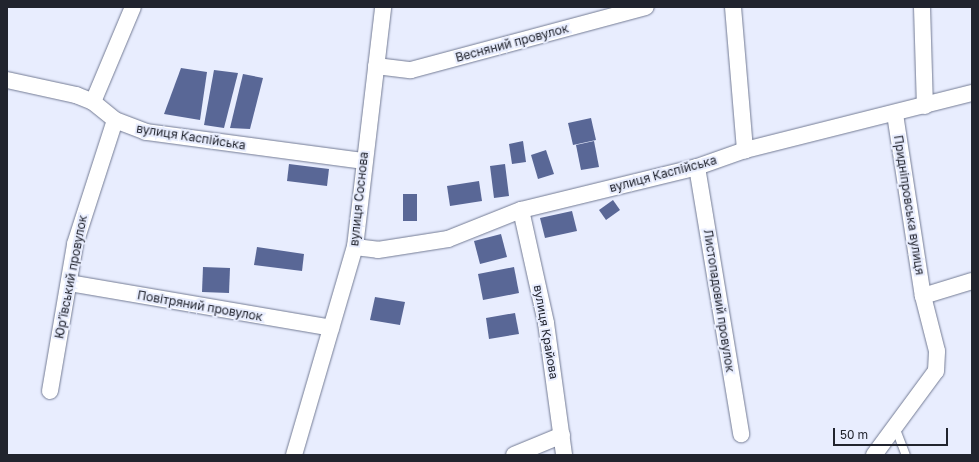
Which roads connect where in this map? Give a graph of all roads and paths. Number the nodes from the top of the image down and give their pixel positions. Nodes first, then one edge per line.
1 (133, 7) edge
2 (383, 7) edge
3 (646, 7) edge
4 (733, 7) edge
5 (922, 7) edge
6 (376, 66) junction
7 (7, 80) edge
8 (972, 93) edge
9 (93, 102) junction
10 (925, 106) junction
11 (895, 114) junction
12 (115, 120) junction
13 (745, 150) junction
14 (362, 161) junction
15 (697, 167) junction
16 (521, 210) junction
17 (355, 246) junction
18 (972, 281) edge
19 (69, 283) junction
20 (923, 296) junction
21 (332, 328) junction
22 (50, 391) dead end
23 (895, 427) junction
24 (741, 434) dead end
25 (562, 435) junction
26 (295, 454) edge
27 (514, 455) edge
28 (564, 455) edge
29 (874, 455) edge
30 (906, 455) edge

1 - 9 street
2 - 6 street, вулиця Соснова
3 - 6 street, Весняний провулок
4 - 13 street
5 - 10 street
6 - 14 street, вулиця Соснова
7 - 9 street, вулиця Каспійська
8 - 10 street, вулиця Каспійська
9 - 12 street, вулиця Каспійська
10 - 11 street, вулиця Каспійська
11 - 13 street, вулиця Каспійська
11 - 20 street, Придніпровська вулиця
12 - 14 street, вулиця Каспійська
12 - 19 street, Юр’ївський провулок
13 - 15 street, вулиця Каспійська
14 - 17 street, вулиця Соснова
15 - 16 street, вулиця Каспійська
15 - 24 street, Листопадовий провулок
16 - 17 street, вулиця Каспійська
16 - 25 street, вулиця Крайова
17 - 21 street, вулиця Соснова
18 - 20 street
19 - 21 street, Повітряний провулок
19 - 22 street, Юр’ївський провулок
20 - 23 street, Придніпровська вулиця
21 - 26 street, вулиця Соснова
23 - 29 street, Придніпровська вулиця
23 - 30 lane
25 - 27 street
25 - 28 street, вулиця Крайова

